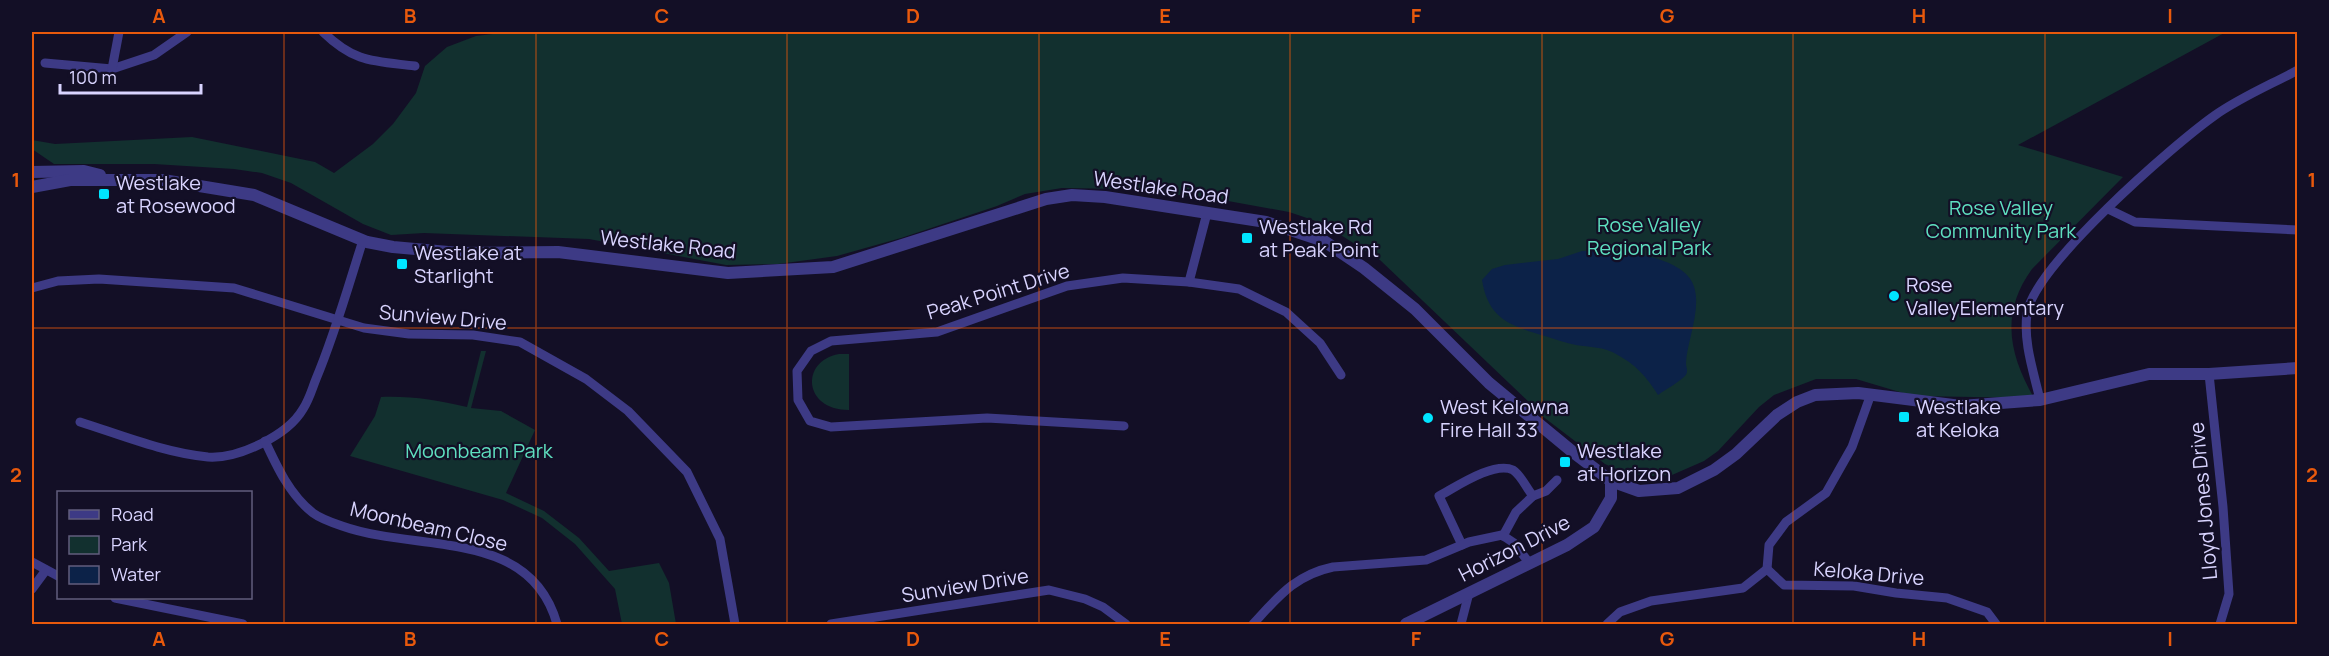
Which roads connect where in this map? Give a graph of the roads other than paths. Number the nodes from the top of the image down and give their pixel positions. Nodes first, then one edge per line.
1 (119, 32) edge
2 (187, 32) edge
3 (323, 32) edge
4 (45, 63) dead end
5 (415, 66) dead end
6 (112, 69) junction
7 (2298, 70) edge
8 (32, 172) edge
9 (122, 180) junction
10 (32, 187) edge
11 (2108, 209) junction
12 (1207, 213) junction
13 (2298, 230) edge
14 (363, 240) junction
15 (1189, 282) junction
16 (32, 288) edge
17 (338, 320) junction
18 (2298, 368) edge
19 (2209, 374) junction
20 (1341, 375) dead end
21 (1871, 394) junction
22 (2040, 400) junction
23 (80, 422) dead end
24 (1124, 426) dead end
25 (265, 441) junction
26 (1557, 480) dead end
27 (1611, 481) junction
28 (1533, 496) junction
29 (1503, 536) junction
30 (1462, 545) junction
31 (32, 562) edge
32 (1530, 564) junction
33 (1767, 569) junction
34 (46, 570) junction
35 (57, 576) edge
36 (32, 589) edge
37 (1469, 593) junction
38 (124, 599) edge
39 (243, 624) edge
40 (557, 624) edge
41 (735, 624) edge
42 (831, 624) edge
43 (1126, 624) edge
44 (1253, 624) edge
45 (1406, 624) edge
46 (1461, 624) edge
47 (1607, 624) edge
48 (1996, 624) edge
49 (2220, 624) edge

1 - 6 street
2 - 6 street
3 - 5 street
4 - 6 street
7 - 11 street
8 - 9 street
9 - 10 street, Westlake Road
9 - 14 street, Westlake Road
11 - 13 street
11 - 22 street
12 - 14 street, Westlake Road
12 - 15 street
12 - 27 street, Westlake Road
14 - 17 street
15 - 20 street, Peak Point Drive
15 - 24 street, Peak Point Drive
16 - 17 street, Sunview Drive
17 - 25 street
17 - 41 street, Sunview Drive
18 - 19 street, Westlake Road
19 - 22 street, Westlake Road
19 - 49 street, Lloyd Jones Drive
21 - 22 street, Westlake Road
21 - 27 street, Westlake Road
21 - 33 street
23 - 25 street
25 - 40 street, Moonbeam Close
26 - 28 street
27 - 32 street, Horizon Drive
28 - 29 street
28 - 30 street
29 - 30 street
29 - 32 street
30 - 44 street
31 - 34 street
32 - 37 street, Horizon Drive
33 - 47 street
33 - 48 street, Keloka Drive
34 - 35 street
34 - 36 street
37 - 45 street, Horizon Drive
37 - 46 street
38 - 39 street
42 - 43 street, Sunview Drive

